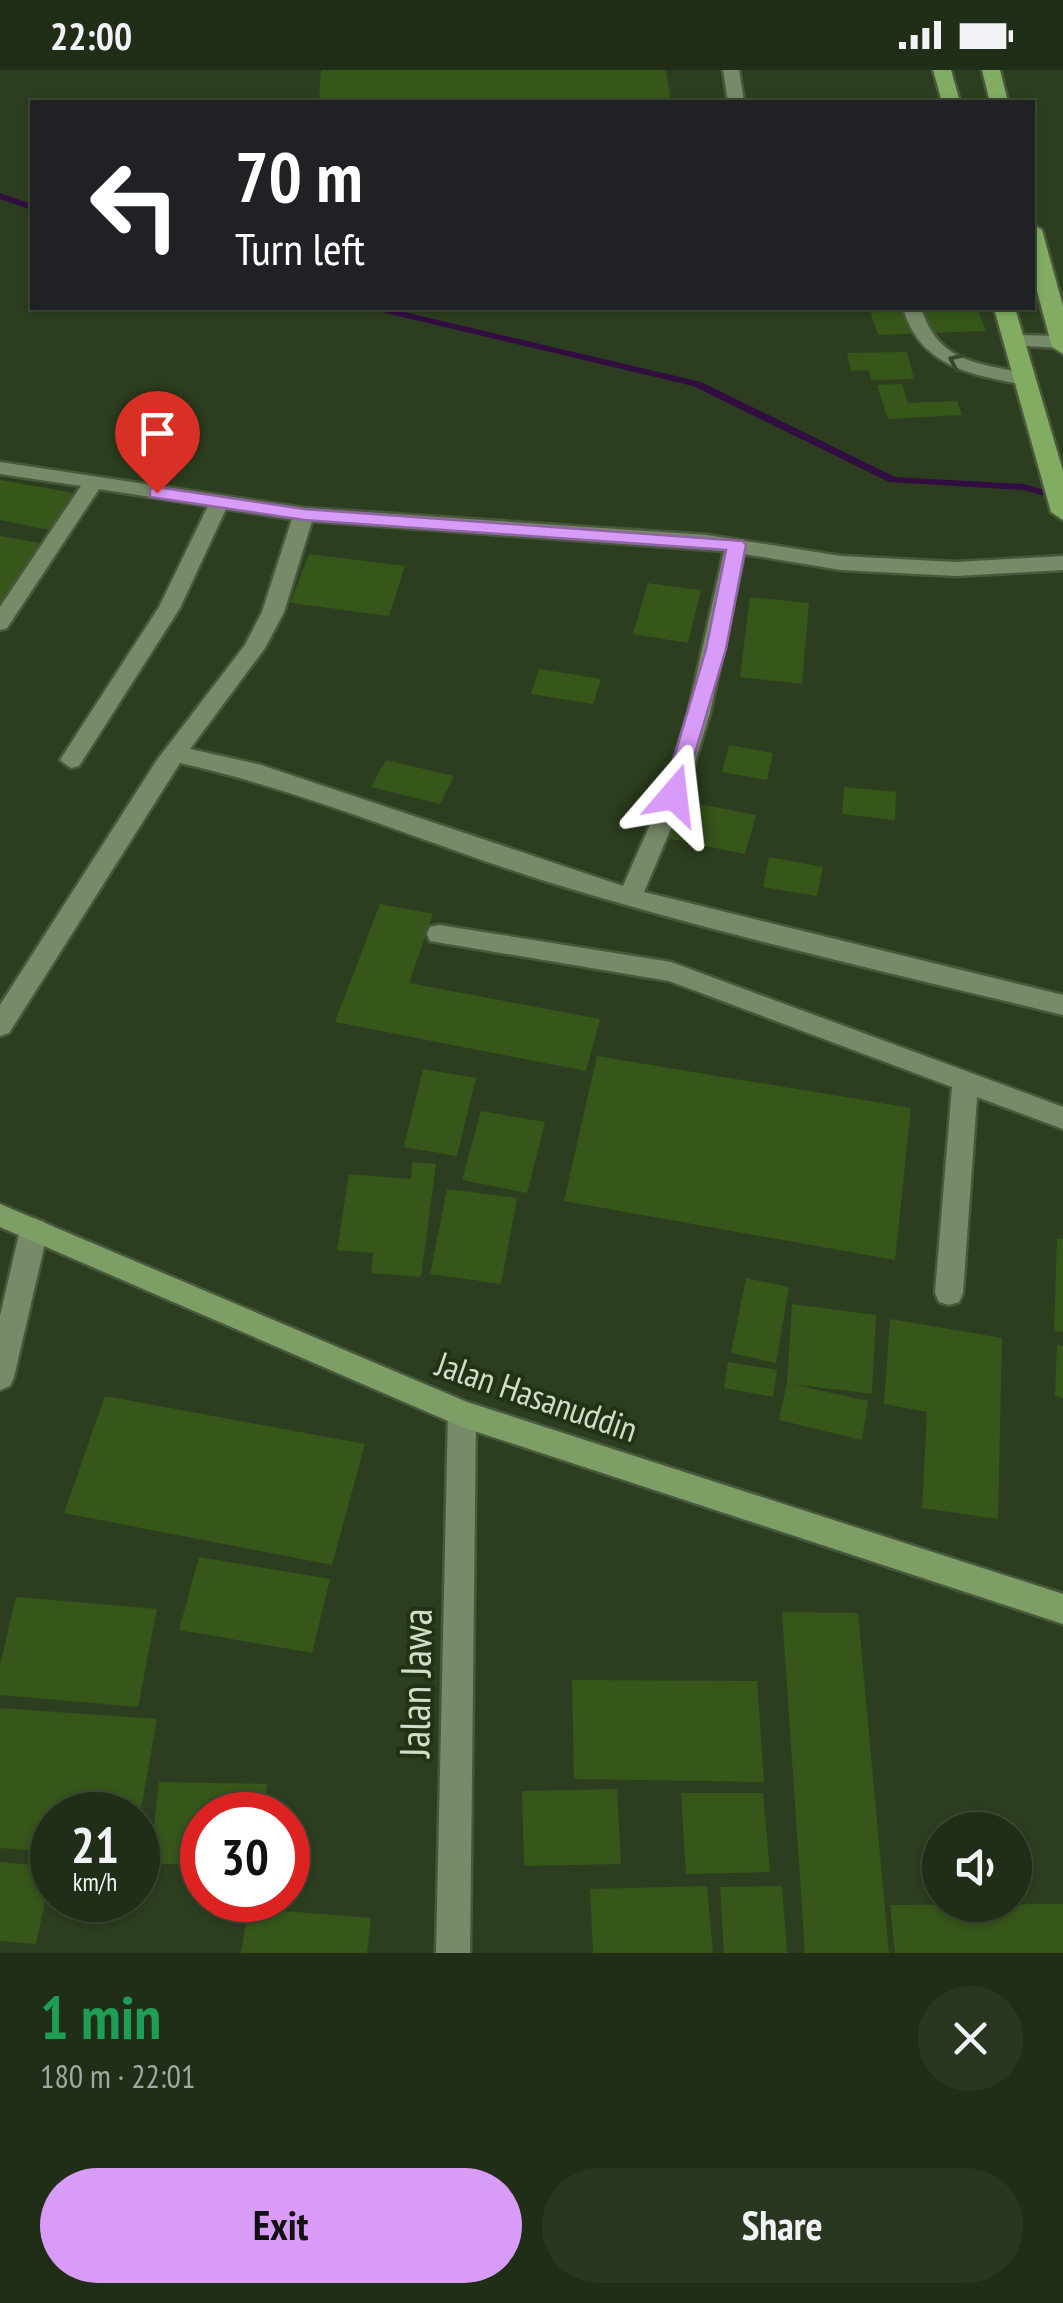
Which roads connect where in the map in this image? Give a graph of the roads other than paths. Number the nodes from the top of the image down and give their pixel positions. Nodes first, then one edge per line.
1 (732, 70) edge
2 (942, 70) edge
3 (991, 70) edge
4 (736, 100) edge
5 (950, 100) edge
6 (998, 100) edge
7 (1035, 241) edge
8 (913, 310) edge
9 (1005, 310) edge
10 (1014, 341) junction
11 (1062, 343) edge
12 (1026, 379) junction
13 (0, 468) edge
14 (93, 484) junction
15 (1059, 498) edge
16 (220, 501) junction
17 (304, 514) junction
18 (736, 545) junction
19 (1063, 563) edge
20 (0, 624) edge
21 (175, 754) junction
22 (72, 760) dead end
23 (630, 897) junction
24 (439, 934) dead end
25 (1063, 1005) edge
26 (0, 1026) edge
27 (965, 1082) junction
28 (1063, 1118) edge
29 (0, 1215) edge
30 (34, 1230) junction
31 (949, 1293) dead end
32 (0, 1377) edge
33 (462, 1414) junction
34 (1063, 1610) edge
35 (452, 1953) edge

1 - 4 street
2 - 5 highway
3 - 6 highway
7 - 11 highway
12 -> 8 street
9 - 10 highway
10 - 11 street
10 - 12 highway
12 - 15 highway
13 - 14 street
14 - 16 street
14 - 20 street
16 - 17 street
16 - 22 street
17 - 18 street
17 - 21 street
18 - 19 street
18 - 23 street
21 - 23 street
21 - 26 street
23 - 25 street
24 - 27 street
27 - 28 street
27 - 31 street
29 - 30 main road, Jalan Hasanuddin
30 - 32 street
30 - 33 main road, Jalan Hasanuddin
33 - 34 main road, Jalan Hasanuddin
33 - 35 street, Jalan Jawa

